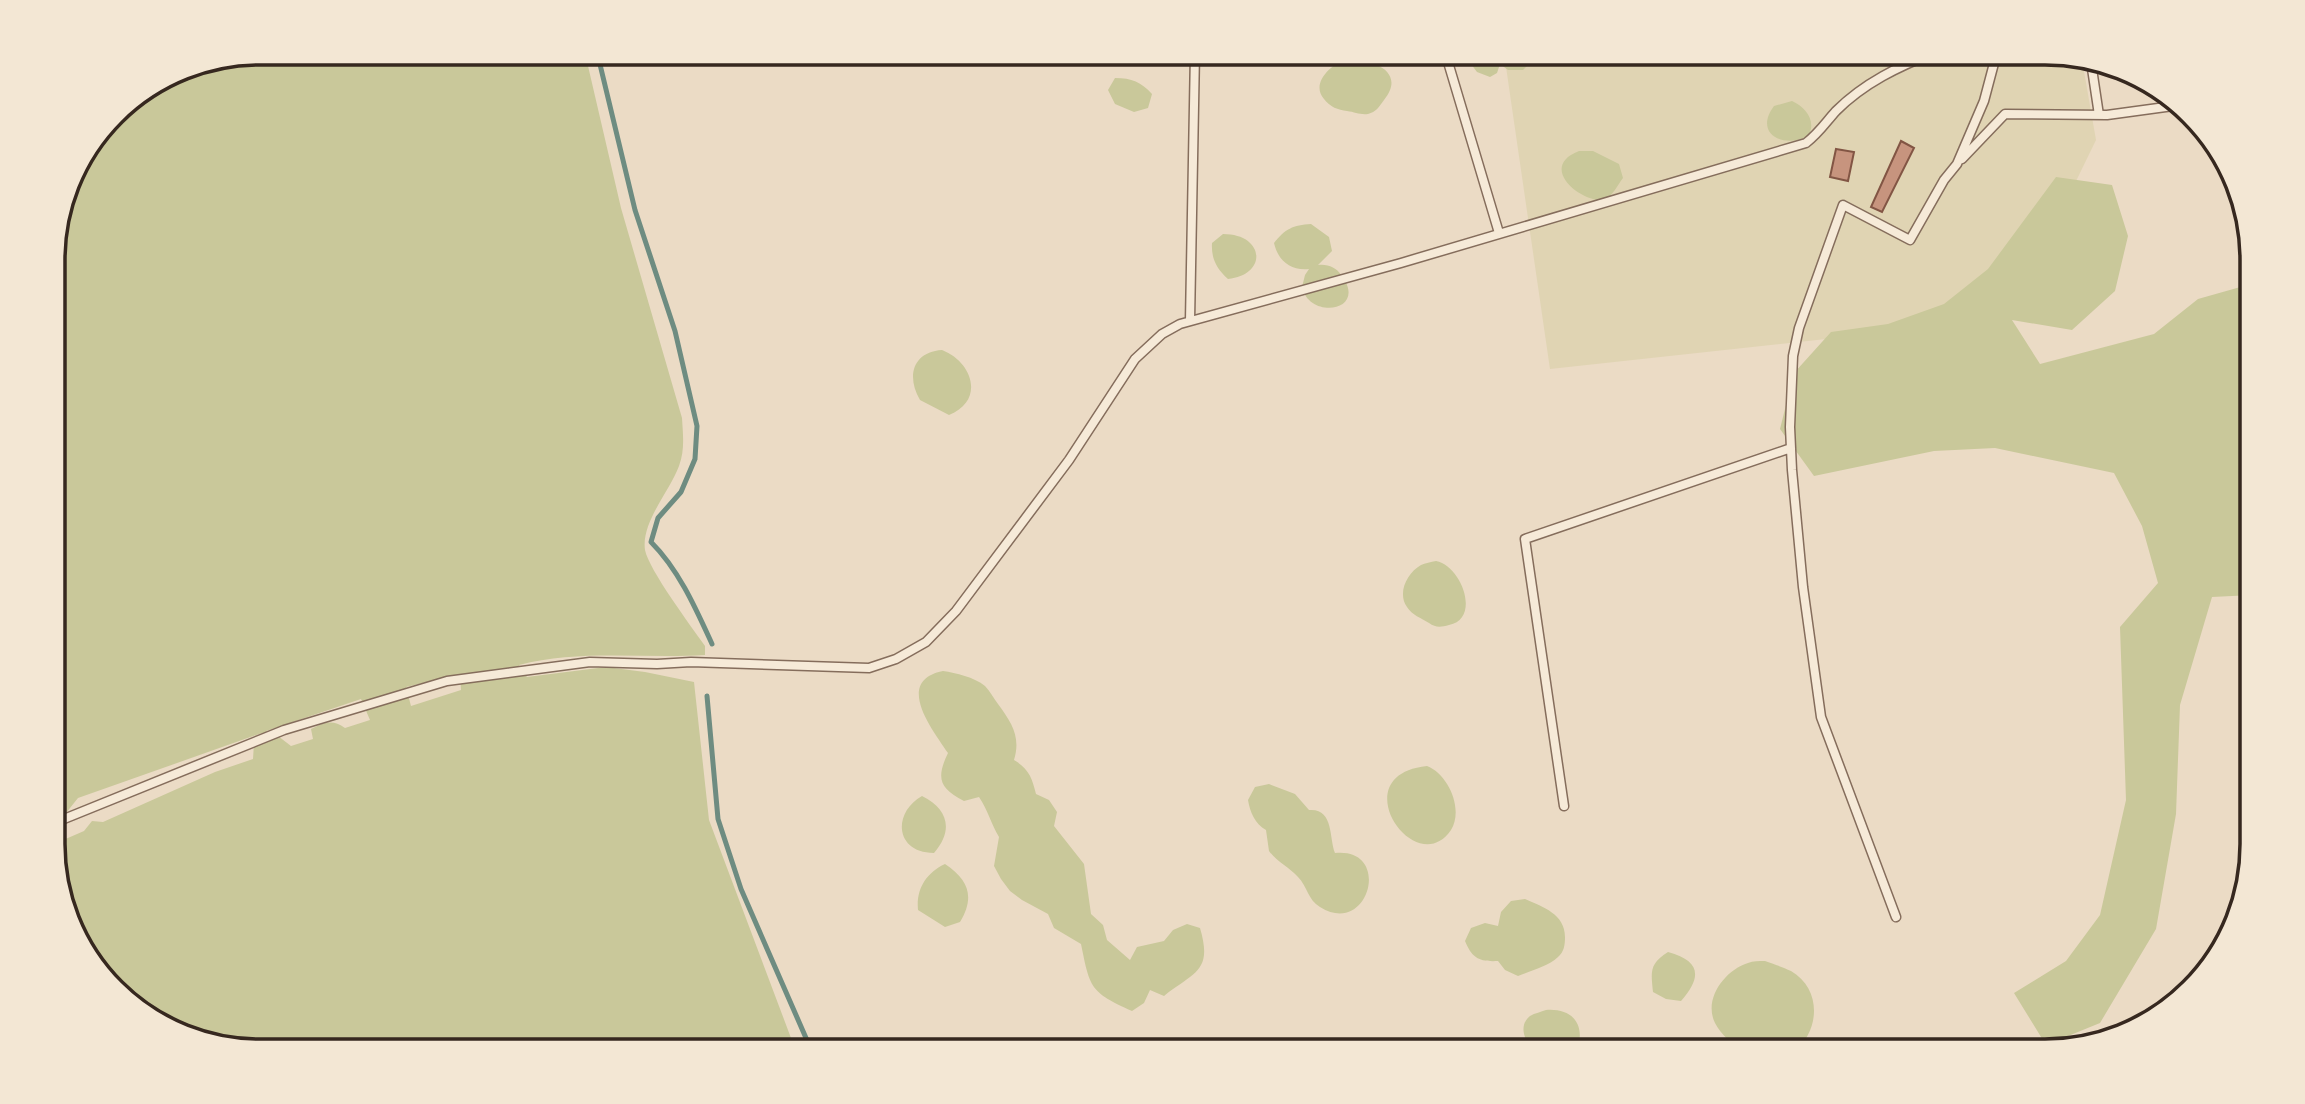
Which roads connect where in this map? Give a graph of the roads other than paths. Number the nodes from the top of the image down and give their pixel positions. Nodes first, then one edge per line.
1 (1195, 65) edge
2 (1448, 65) edge
3 (1908, 65) edge
4 (1994, 65) edge
5 (2092, 70) edge
6 (2166, 107) edge
7 (2099, 115) junction
8 (1957, 164) junction
9 (1499, 233) junction
10 (1190, 321) junction
11 (1791, 448) junction
12 (1564, 806) dead end
13 (65, 819) edge
14 (1896, 917) dead end

1 - 10 lane
2 - 9 lane
3 - 9 lane
4 - 8 lane
5 - 7 lane
6 - 7 lane
7 - 8 lane
8 - 11 lane
9 - 10 lane
10 - 13 lane
11 - 12 lane
11 - 14 lane

